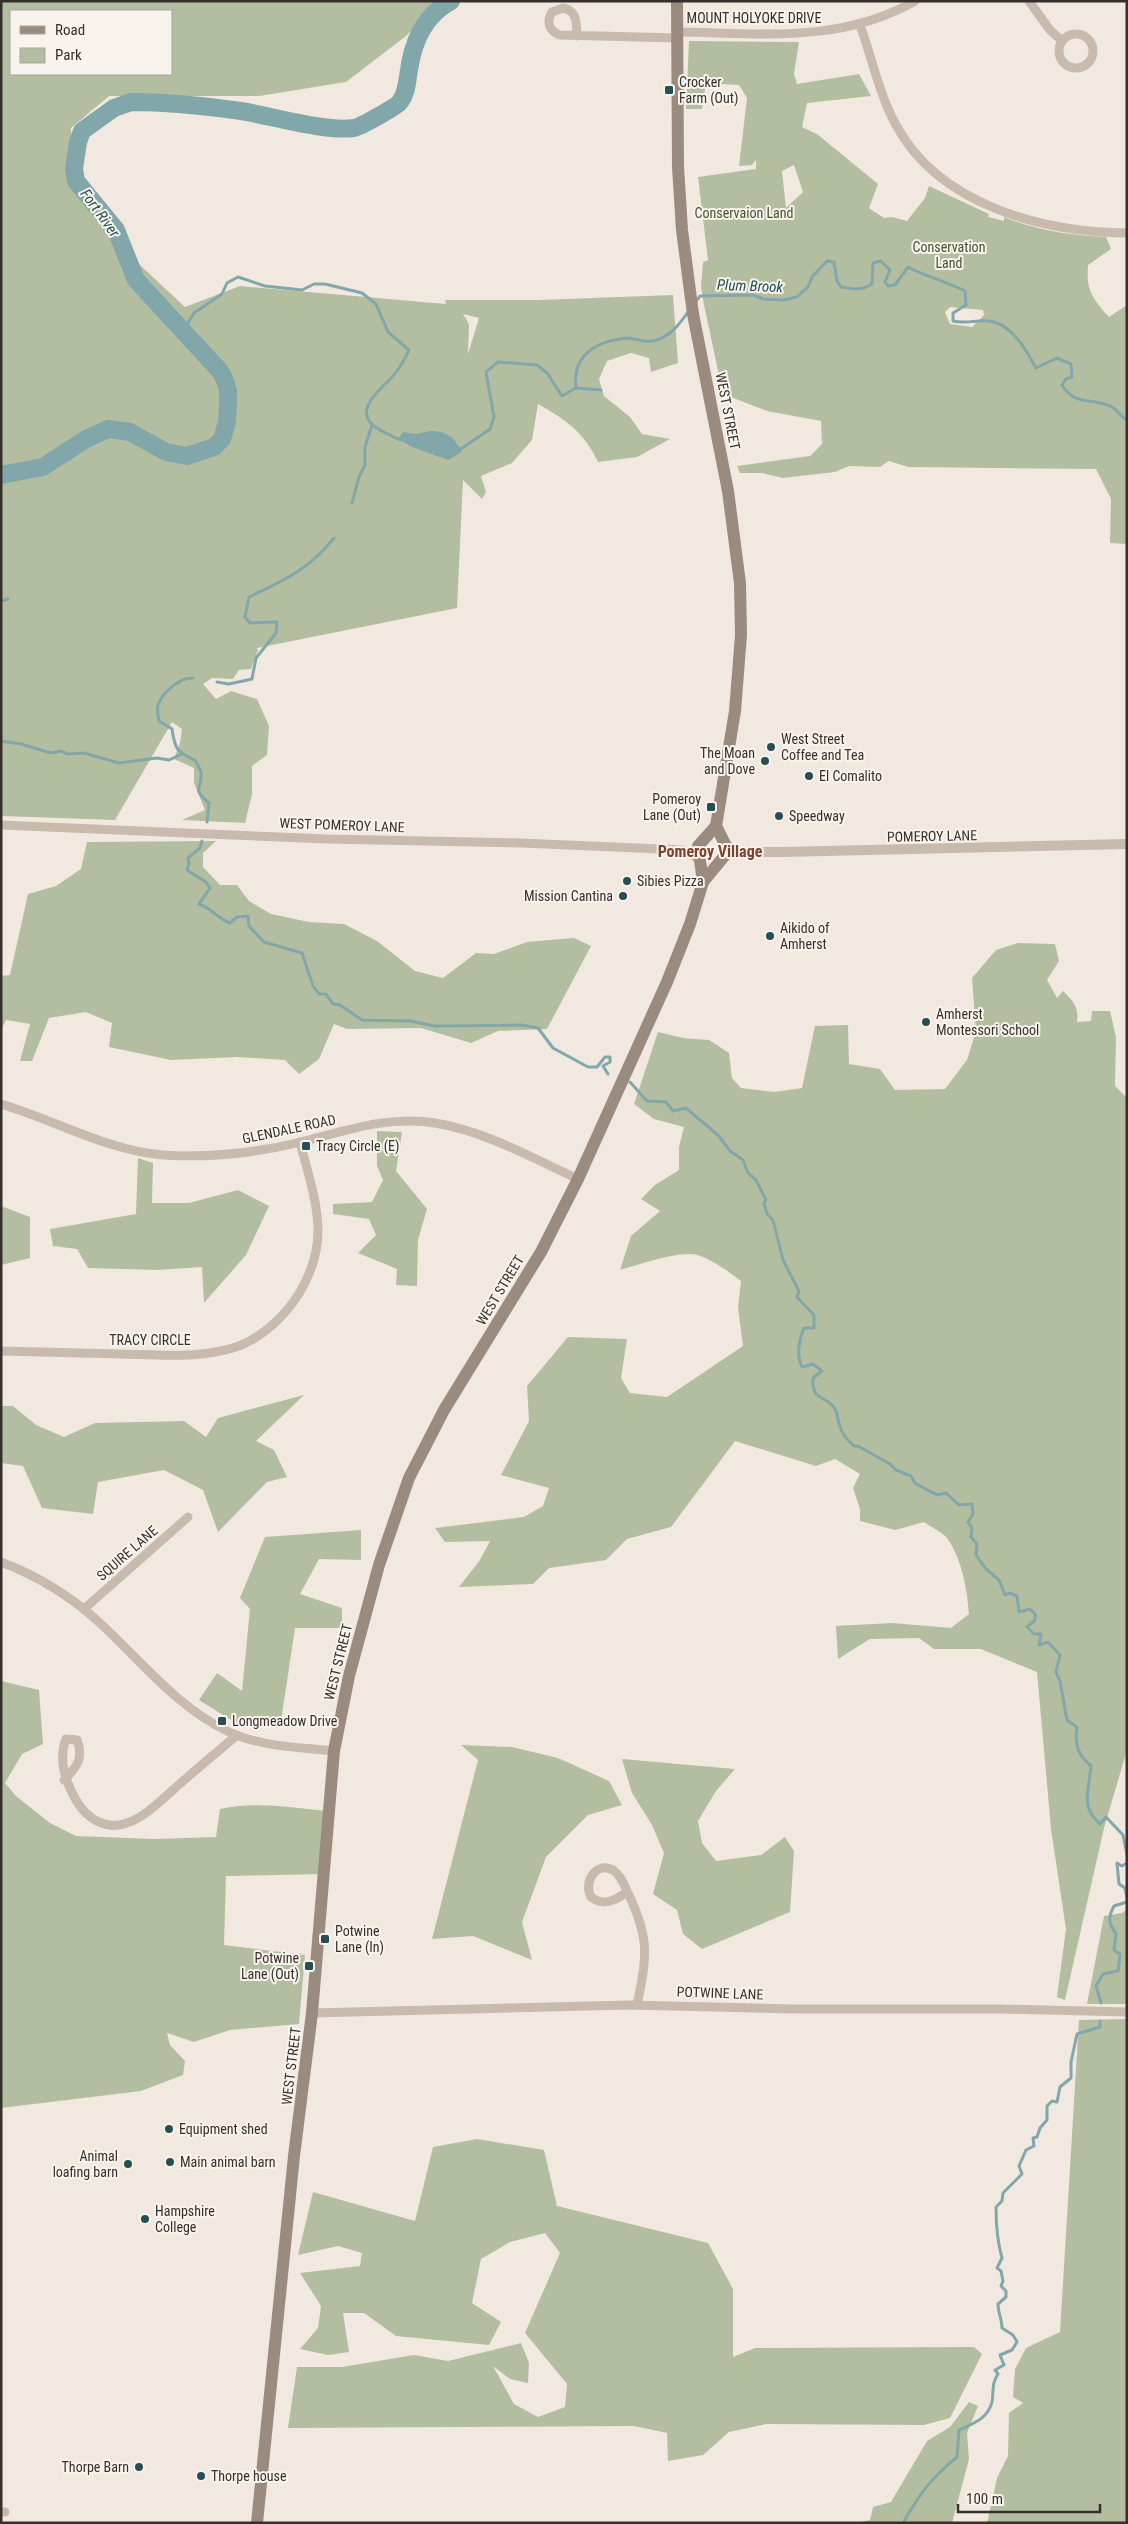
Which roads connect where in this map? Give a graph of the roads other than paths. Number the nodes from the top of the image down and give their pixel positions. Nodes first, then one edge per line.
1 (678, 1) edge
2 (915, 1) edge
3 (1029, 1) edge
4 (860, 25) junction
5 (677, 35) junction
6 (577, 36) dead end
7 (1062, 41) dead end
8 (1127, 233) edge
9 (1, 825) edge
10 (716, 826) junction
11 (703, 840) junction
12 (724, 843) junction
13 (1127, 844) edge
14 (682, 850) junction
15 (738, 852) junction
16 (699, 859) junction
17 (720, 863) junction
18 (703, 882) junction
19 (1, 1104) edge
20 (300, 1142) junction
21 (578, 1179) junction
22 (1, 1351) edge
23 (188, 1517) dead end
24 (1, 1562) edge
25 (84, 1609) junction
26 (237, 1735) junction
27 (334, 1752) junction
28 (64, 1780) dead end
29 (627, 1892) junction
30 (637, 2005) junction
31 (1127, 2012) edge
32 (312, 2013) junction
33 (257, 2523) edge

1 - 5 main road, WEST STREET
2 - 4 street, MOUNT HOLYOKE DRIVE
3 - 7 street
4 - 5 street, MOUNT HOLYOKE DRIVE
4 - 8 street
5 - 6 street, MOUNT HOLYOKE DRIVE
5 - 10 main road, WEST STREET
9 - 14 street, WEST POMEROY LANE
10 - 11 main road
10 - 12 main road
11 - 12 main road
11 - 14 street, WEST POMEROY LANE
11 - 16 main road, WEST STREET
12 - 15 street
12 - 17 main road, WEST STREET
13 - 15 street, POMEROY LANE
14 - 16 street, WEST POMEROY LANE
15 - 17 street, POMEROY LANE
16 - 17 main road
16 - 18 main road, WEST STREET
17 - 18 main road, WEST STREET
18 - 21 main road, WEST STREET
19 - 20 street, GLENDALE ROAD
20 - 21 street, GLENDALE ROAD
20 - 22 street, TRACY CIRCLE
21 - 27 main road, WEST STREET
23 - 25 street, SQUIRE LANE
24 - 25 street
25 - 26 street
26 - 27 street
26 - 28 street
27 - 32 main road, WEST STREET
29 - 29 street
29 - 30 street
30 - 31 street, POTWINE LANE
30 - 32 street, POTWINE LANE
32 - 33 main road, WEST STREET

